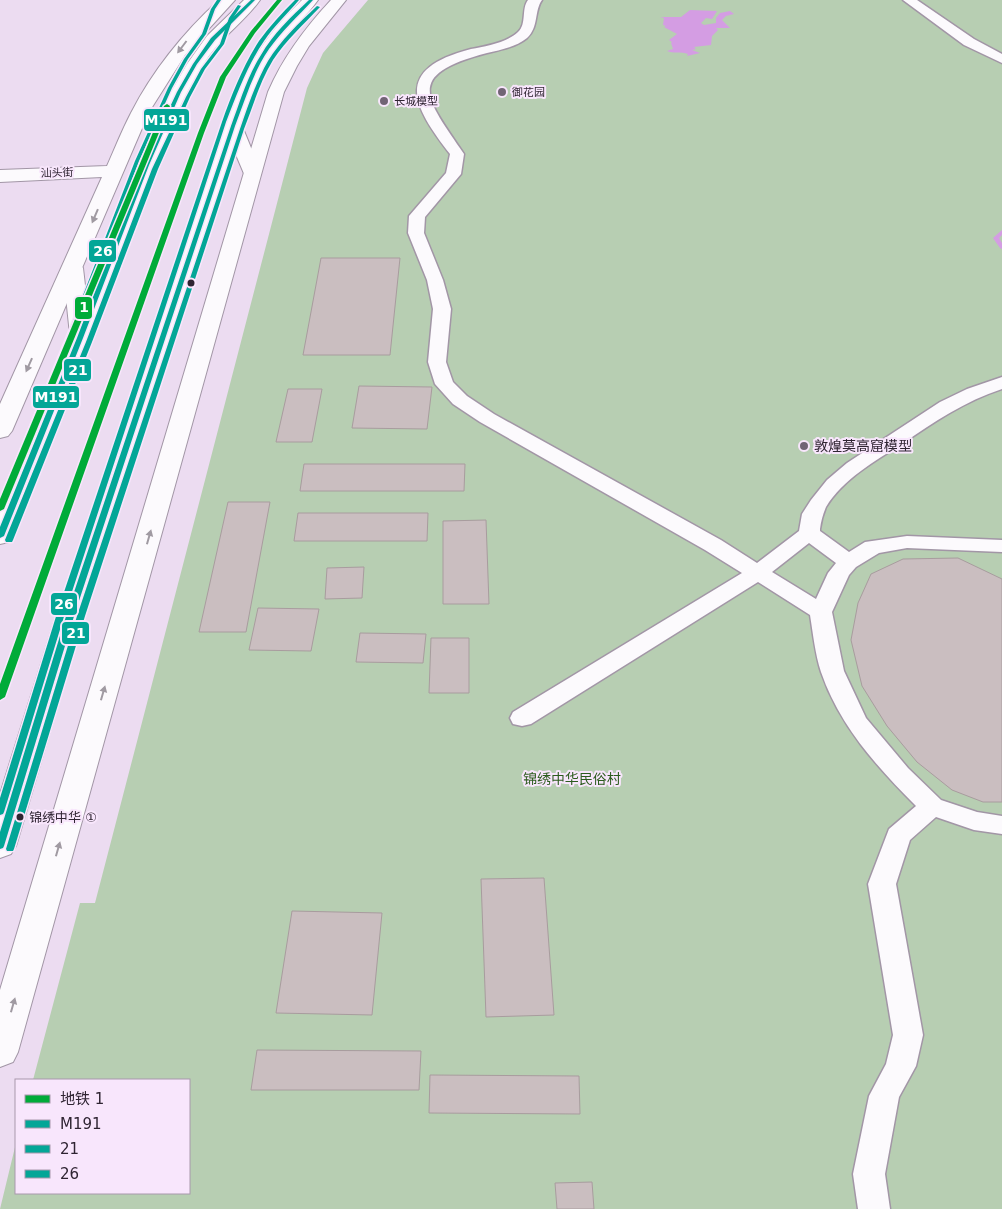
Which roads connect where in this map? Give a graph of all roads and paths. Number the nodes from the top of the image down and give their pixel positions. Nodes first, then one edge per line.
1 (230, 0) edge
2 (253, 0) edge
3 (311, 0) edge
4 (339, 0) edge
5 (536, 0) edge
6 (909, 0) edge
7 (213, 39) junction
8 (1002, 59) edge
9 (233, 126) junction
10 (114, 171) junction
11 (252, 172) junction
12 (0, 176) edge
13 (73, 268) junction
14 (80, 338) junction
15 (1002, 383) edge
16 (0, 431) edge
17 (809, 533) junction
18 (0, 536) edge
19 (1002, 546) edge
20 (848, 562) junction
21 (759, 572) junction
22 (821, 612) junction
23 (522, 718) dead end
24 (932, 806) junction
25 (1002, 825) edge
26 (0, 846) edge
27 (0, 1052) edge
28 (874, 1209) edge

1 - 7 main road
1 -> 10 main road
2 - 7 main road
3 - 9 main road
4 - 11 main road
5 - 21 street
6 - 8 street
7 - 14 main road
9 - 11 main road
9 - 26 main road
10 - 12 main road, 汕头街
10 -> 13 main road
27 -> 11 main road
13 - 14 main road
13 -> 16 main road
14 - 18 main road
15 - 17 street
17 - 20 street
17 - 21 street
19 - 20 street
20 - 22 street
21 - 22 street
21 - 23 street
22 - 24 street
24 - 25 street
24 - 28 street

